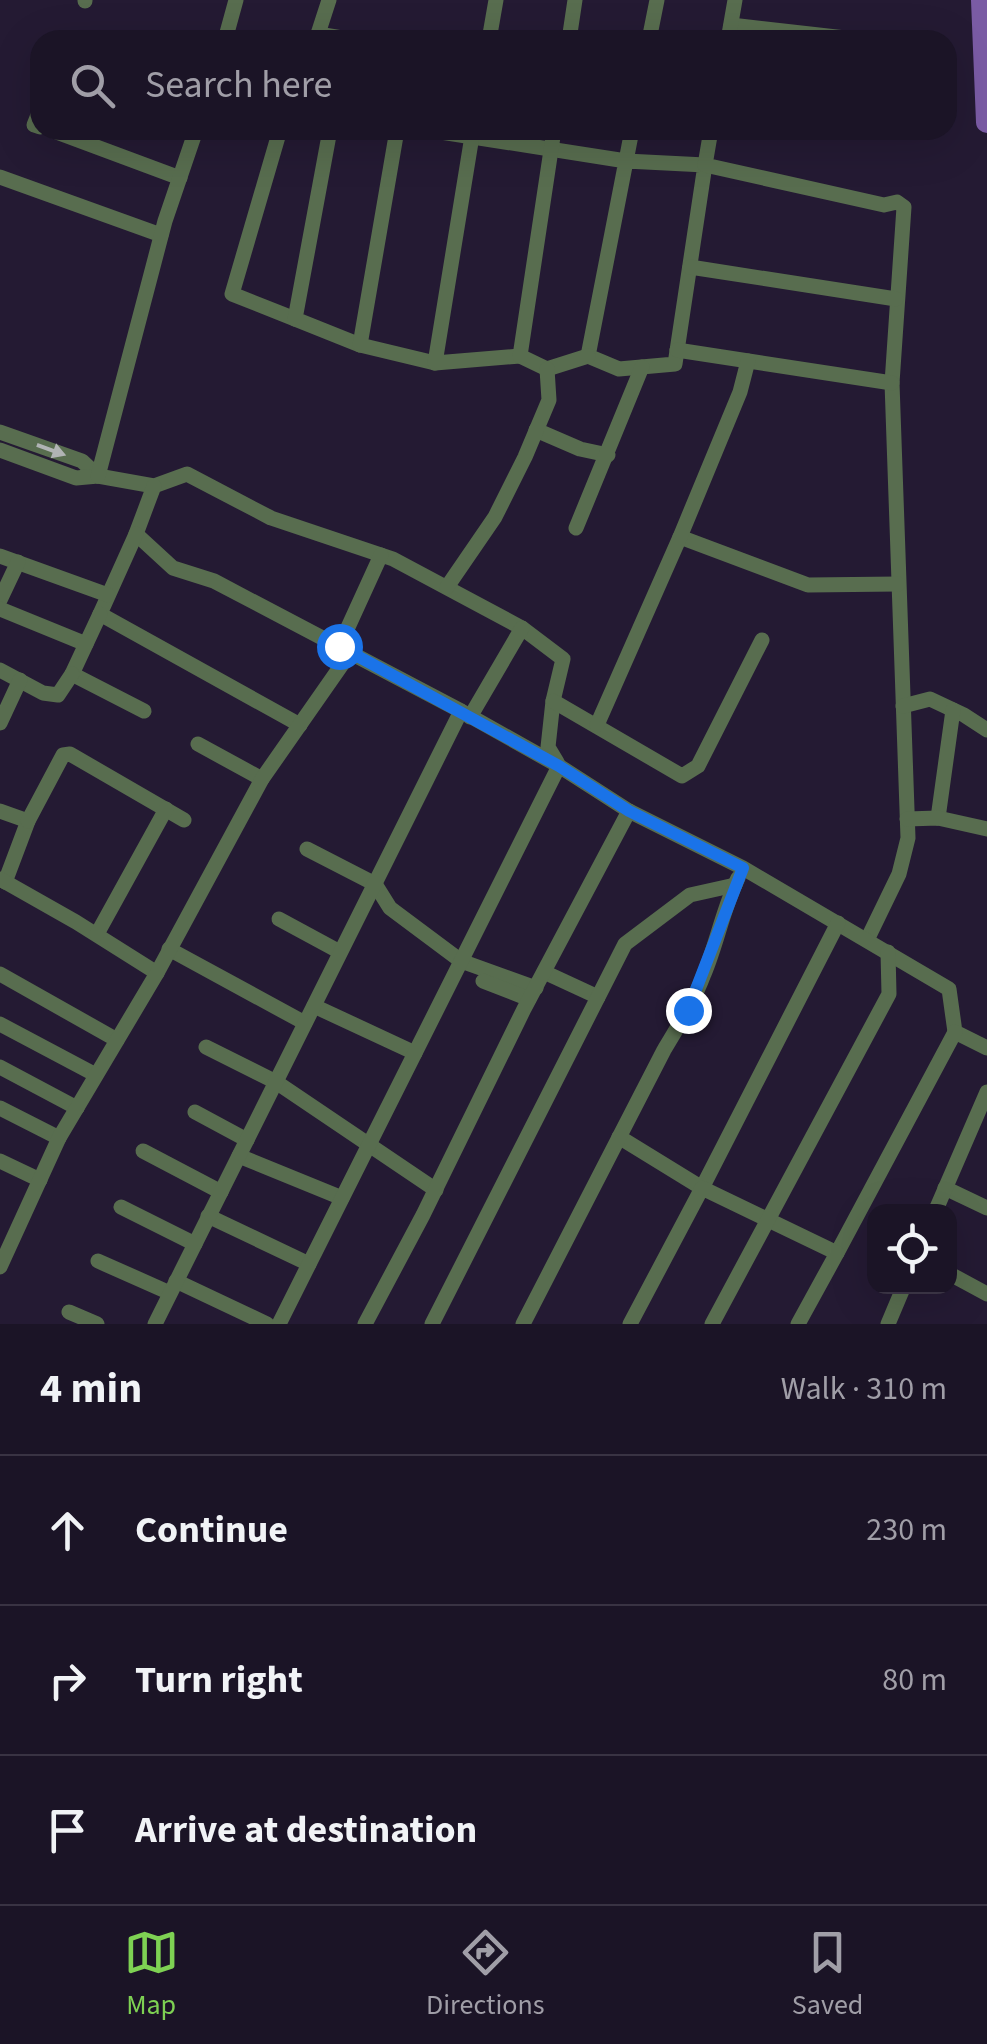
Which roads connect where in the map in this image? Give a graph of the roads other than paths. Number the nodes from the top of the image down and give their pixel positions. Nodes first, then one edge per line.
1 (236, 0) edge
2 (330, 0) edge
3 (496, 0) edge
4 (575, 0) edge
5 (658, 0) edge
6 (735, 0) edge
7 (228, 30) edge
8 (319, 30) edge
9 (491, 30) edge
10 (570, 30) edge
11 (652, 30) edge
12 (729, 30) edge
13 (79, 140) edge
14 (193, 140) edge
15 (277, 140) edge
16 (328, 140) edge
17 (395, 140) edge
18 (471, 140) edge
19 (506, 140) edge
20 (552, 140) edge
21 (630, 140) edge
22 (709, 140) edge
23 (550, 149) junction
24 (626, 161) junction
25 (705, 165) junction
26 (180, 178) junction
27 (2, 184) edge
28 (161, 234) junction
29 (690, 267) junction
30 (896, 299) junction
31 (295, 318) junction
32 (360, 345) junction
33 (678, 350) junction
34 (520, 356) junction
35 (588, 356) junction
36 (748, 361) junction
37 (435, 362) junction
38 (642, 367) junction
39 (547, 369) junction
40 (892, 383) junction
41 (536, 430) junction
42 (0, 432) edge
43 (0, 450) edge
44 (608, 455) junction
45 (98, 476) junction
46 (154, 486) junction
47 (576, 528) dead end
48 (136, 534) junction
49 (680, 536) junction
50 (382, 554) junction
51 (0, 556) edge
52 (18, 562) junction
53 (898, 584) junction
54 (446, 587) junction
55 (108, 595) junction
56 (0, 600) edge
57 (0, 609) edge
58 (100, 614) junction
59 (522, 628) junction
60 (762, 640) dead end
61 (86, 644) junction
62 (345, 650) junction
63 (0, 670) edge
64 (72, 674) junction
65 (20, 680) junction
66 (553, 701) junction
67 (903, 706) junction
68 (953, 710) junction
69 (144, 711) dead end
70 (466, 714) junction
71 (0, 723) edge
72 (300, 725) junction
73 (597, 725) junction
74 (987, 730) edge
75 (198, 744) dead end
76 (559, 766) junction
77 (262, 780) junction
78 (166, 809) junction
79 (0, 811) edge
80 (629, 811) junction
81 (938, 818) junction
82 (184, 820) dead end
83 (907, 820) junction
84 (28, 821) junction
85 (987, 829) edge
86 (306, 848) dead end
87 (743, 868) junction
88 (3, 881) edge
89 (375, 884) junction
90 (735, 884) junction
91 (279, 919) dead end
92 (838, 924) junction
93 (96, 934) junction
94 (867, 940) junction
95 (169, 949) junction
96 (340, 952) junction
97 (888, 952) junction
98 (459, 966) junction
99 (156, 972) junction
100 (544, 972) junction
101 (0, 974) edge
102 (532, 994) junction
103 (598, 997) junction
104 (314, 1006) junction
105 (0, 1024) edge
106 (305, 1024) junction
107 (956, 1032) junction
108 (117, 1040) junction
109 (206, 1048) dead end
110 (987, 1048) edge
111 (415, 1053) junction
112 (0, 1067) edge
113 (96, 1075) junction
114 (276, 1082) junction
115 (987, 1092) edge
116 (0, 1108) edge
117 (77, 1108) junction
118 (195, 1112) dead end
119 (980, 1123) edge
120 (619, 1137) junction
121 (59, 1138) junction
122 (246, 1140) junction
123 (370, 1143) junction
124 (143, 1151) dead end
125 (239, 1156) junction
126 (2, 1166) edge
127 (40, 1180) junction
128 (702, 1188) junction
129 (945, 1188) junction
130 (436, 1190) junction
131 (220, 1192) junction
132 (342, 1198) junction
133 (938, 1204) edge
134 (121, 1207) dead end
135 (987, 1208) edge
136 (208, 1216) junction
137 (769, 1220) junction
138 (194, 1244) junction
139 (837, 1253) junction
140 (98, 1261) dead end
141 (309, 1264) junction
142 (0, 1266) edge
143 (957, 1278) edge
144 (173, 1287) junction
145 (901, 1294) edge
146 (987, 1294) edge
147 (70, 1312) dead end
148 (97, 1324) edge
149 (154, 1324) edge
150 (268, 1324) edge
151 (278, 1324) edge
152 (364, 1324) edge
153 (432, 1324) edge
154 (523, 1324) edge
155 (630, 1324) edge
156 (712, 1324) edge
157 (798, 1324) edge
158 (888, 1324) edge

1 - 7 street
2 - 8 street
3 - 9 street
4 - 10 street
5 - 11 street
6 - 12 street
13 - 26 street
14 - 26 street
15 - 31 street
16 - 31 street
17 - 32 street
18 - 37 street
19 - 23 street
20 - 23 street
21 - 24 street
22 - 25 street
23 - 24 street
23 - 34 street
24 - 25 street
24 - 35 street
25 - 29 street
25 - 30 street
26 - 28 street
27 - 28 street
28 - 45 street
29 - 30 street
29 - 33 street
30 - 40 street
31 - 32 street
32 - 37 street
33 - 36 street
33 - 38 street
34 - 37 street
34 - 39 street
35 - 38 street
35 - 39 street
36 - 40 street
36 - 49 street
38 - 44 street
39 - 41 street
40 - 53 street
41 - 44 street
41 - 54 street
42 -> 45 street
43 - 45 street
44 - 47 street
45 - 46 street
46 - 48 street
46 - 50 street
48 - 55 street
48 - 62 street
49 - 53 street
49 - 73 street
50 - 54 street
50 - 62 street
51 - 52 street
52 - 55 street
52 - 56 street
53 - 67 street
54 - 59 street
55 - 58 street
57 - 61 street
58 - 61 street
58 - 72 street
59 - 66 street
59 - 70 street
60 - 73 street
61 - 64 street
62 - 70 street
62 - 72 street
63 - 65 street
64 - 65 street
64 - 69 street
65 - 71 street
66 - 73 street
66 - 76 street
67 - 68 street
67 - 83 street
68 - 74 street
68 - 81 street
70 - 76 street
70 - 89 street
72 - 77 street
75 - 77 street
76 - 80 street
76 - 98 street
77 - 95 street
78 - 82 street
78 - 84 street
78 - 93 street
79 - 84 street
80 - 87 street
80 - 100 street
81 - 83 street
81 - 85 street
83 - 94 street
84 - 88 street
86 - 89 street
87 - 90 street
87 - 92 street
88 - 93 street
89 - 96 street
89 - 98 street
90 - 103 street
90 - 120 street
91 - 96 street
92 - 94 street
92 - 128 street
93 - 99 street
94 - 97 street
95 - 99 street
95 - 106 street
96 - 104 street
97 - 107 street
97 - 137 street
98 - 102 street
98 - 111 street
99 - 108 street
100 - 102 street
100 - 103 street
101 - 108 street
102 - 130 street
103 - 153 street
104 - 106 street
104 - 111 street
105 - 113 street
106 - 114 street
107 - 110 street
107 - 139 street
108 - 113 street
109 - 114 street
111 - 123 street
112 - 117 street
113 - 117 street
114 - 122 street
114 - 123 street
115 - 119 street
116 - 121 street
117 - 121 street
118 - 122 street
119 - 129 street
120 - 128 street
120 - 154 street
121 - 127 street
122 - 125 street
123 - 130 street
123 - 132 street
124 - 131 street
125 - 131 street
125 - 132 street
126 - 127 street
127 - 142 street
128 - 137 street
128 - 155 street
129 - 133 street
129 - 135 street
130 - 152 street
131 - 136 street
132 - 141 street
134 - 138 street
136 - 138 street
136 - 141 street
137 - 139 street
137 - 156 street
138 - 144 street
139 - 157 street
140 - 144 street
141 - 151 street
143 - 146 street
144 - 149 street
144 - 150 street
145 - 158 street
147 - 148 street

